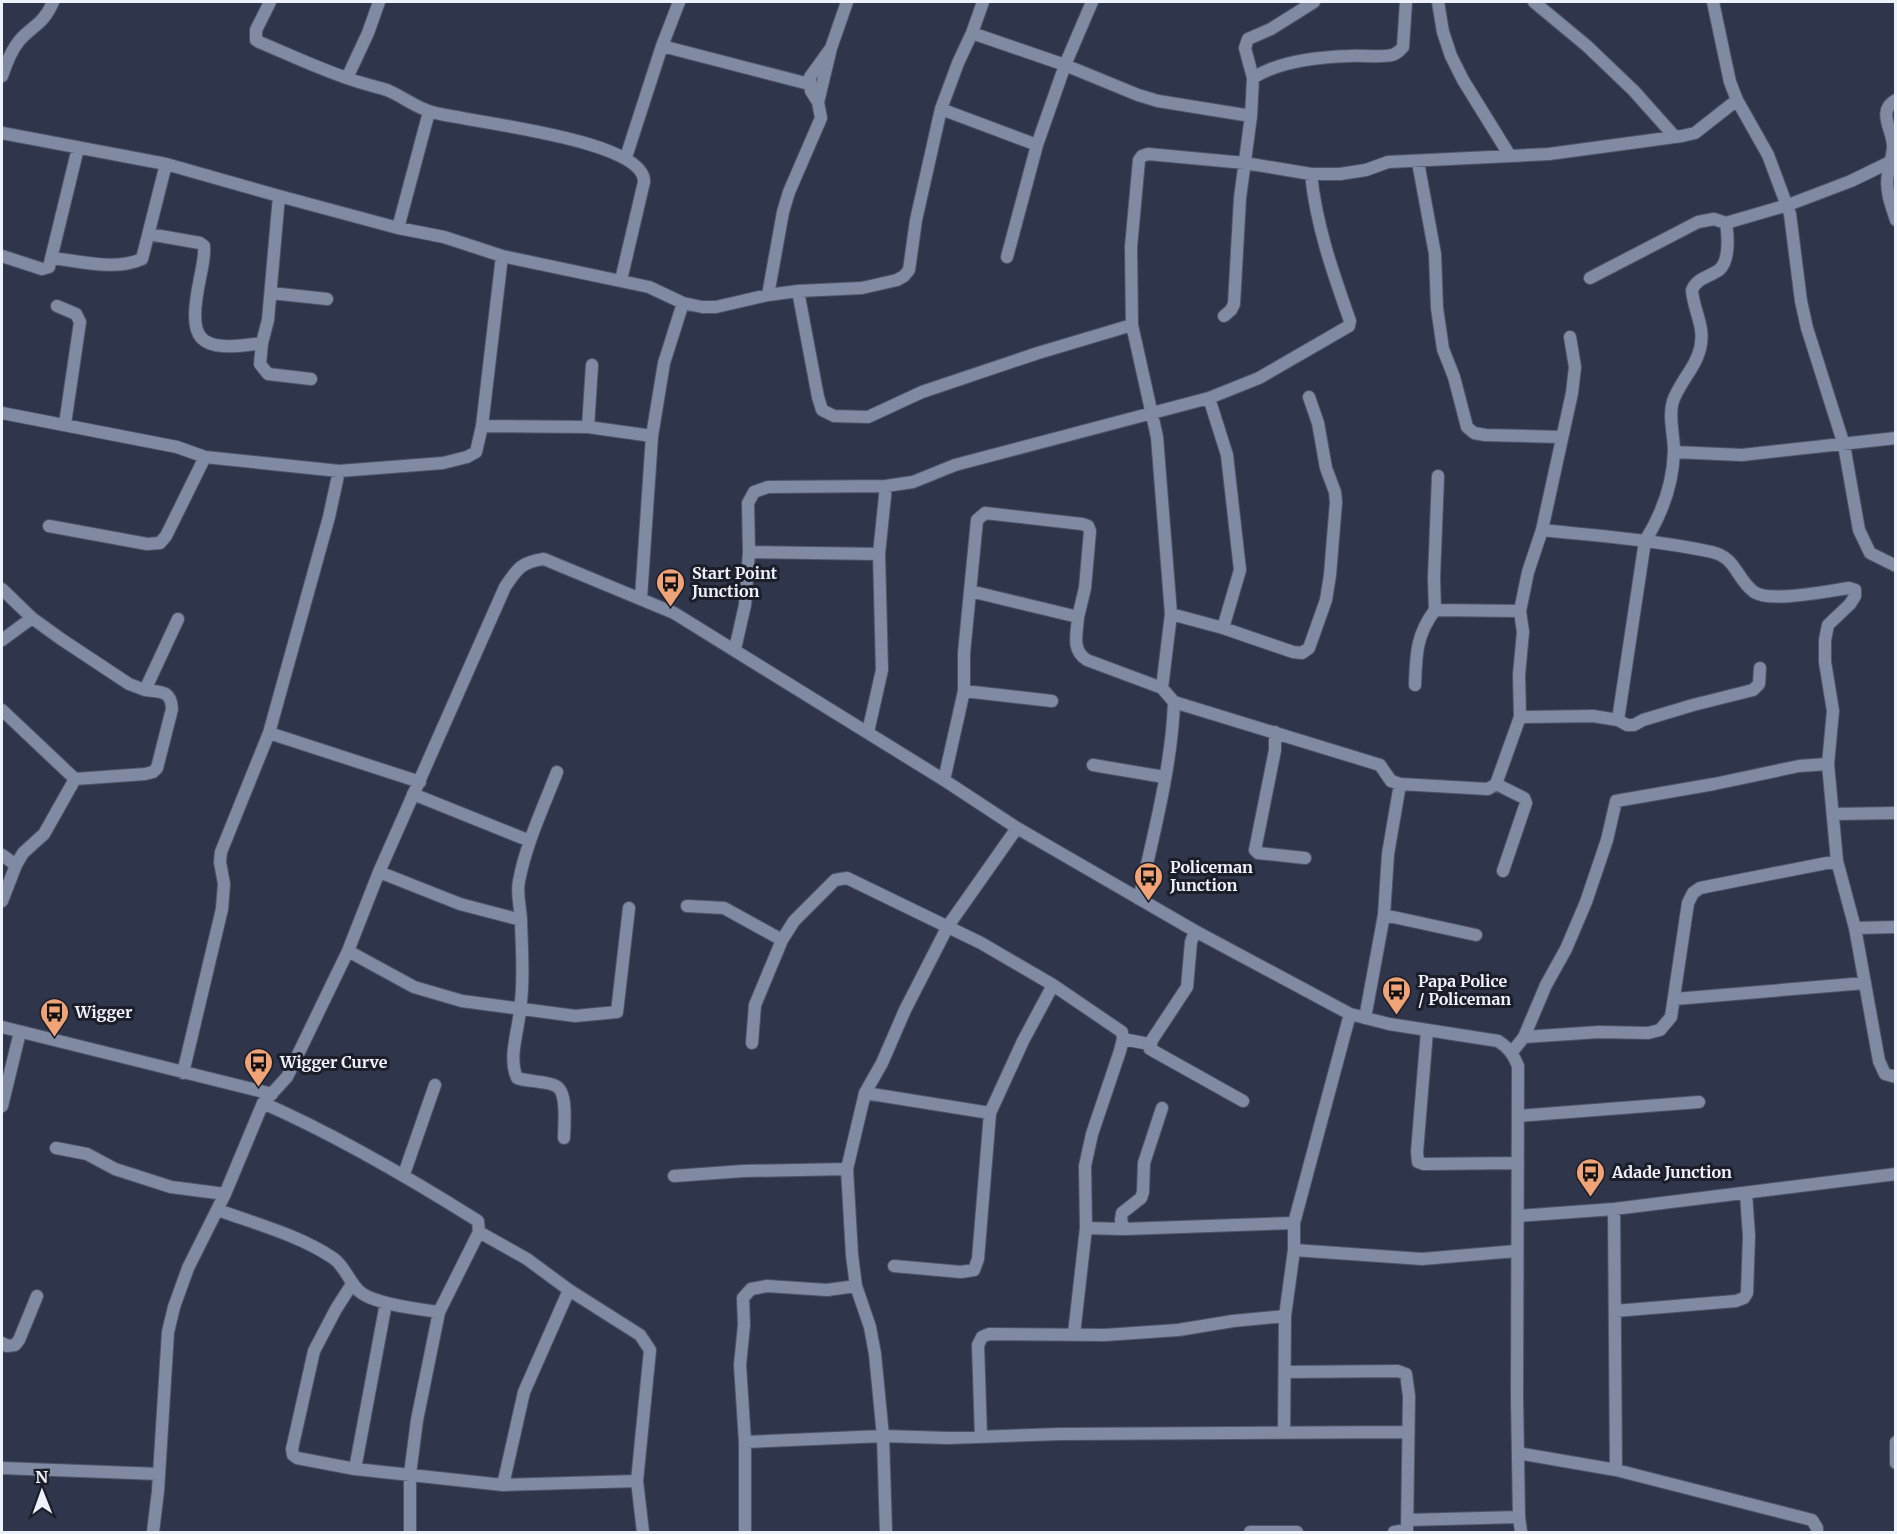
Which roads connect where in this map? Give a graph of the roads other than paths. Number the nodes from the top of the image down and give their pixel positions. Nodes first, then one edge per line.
1 (53, 2) edge
2 (270, 2) edge
3 (379, 2) edge
4 (679, 2) edge
5 (847, 2) edge
6 (983, 2) edge
7 (1092, 2) edge
8 (1314, 2) edge
9 (1406, 2) edge
10 (1438, 2) edge
11 (1534, 2) edge
12 (1713, 2) edge
13 (972, 33) junction
14 (662, 46) junction
15 (831, 48) junction
16 (1065, 65) junction
17 (2, 76) edge
18 (347, 78) junction
19 (1253, 78) junction
20 (809, 84) junction
21 (1737, 100) junction
22 (1896, 100) edge
23 (818, 102) junction
24 (941, 109) junction
25 (429, 112) junction
26 (1251, 116) junction
27 (2, 133) edge
28 (1675, 137) junction
29 (1037, 145) junction
30 (78, 148) junction
31 (1510, 156) junction
32 (626, 157) junction
33 (1418, 162) junction
34 (1890, 162) junction
35 (1245, 163) junction
36 (166, 164) junction
37 (1311, 174) junction
38 (279, 196) junction
39 (1788, 205) junction
40 (1896, 220) edge
41 (1726, 223) junction
42 (398, 228) junction
43 (149, 234) junction
44 (2, 256) edge
45 (502, 256) junction
46 (1007, 257) dead end
47 (51, 258) junction
48 (1590, 278) dead end
49 (621, 280) junction
50 (798, 291) junction
51 (271, 293) junction
52 (768, 295) junction
53 (327, 299) dead end
54 (683, 303) junction
55 (57, 306) dead end
56 (1224, 315) dead end
57 (1132, 325) junction
58 (1570, 337) dead end
59 (262, 343) junction
60 (592, 365) dead end
61 (311, 379) dead end
62 (1309, 397) dead end
63 (1209, 398) junction
64 (1152, 413) junction
65 (2, 414) edge
66 (65, 424) junction
67 (482, 426) junction
68 (588, 427) junction
69 (652, 436) junction
70 (1561, 436) junction
71 (1896, 438) edge
72 (1844, 445) junction
73 (1674, 452) junction
74 (205, 457) junction
75 (339, 471) junction
76 (1438, 476) dead end
77 (886, 486) junction
78 (49, 526) dead end
79 (1542, 530) junction
80 (1645, 542) junction
81 (749, 552) junction
82 (879, 554) junction
83 (1896, 566) edge
84 (2, 589) edge
85 (970, 591) junction
86 (640, 598) junction
87 (1435, 610) junction
88 (1520, 611) junction
89 (1171, 614) junction
90 (1078, 617) junction
91 (32, 618) junction
92 (178, 619) dead end
93 (1223, 628) junction
94 (2, 640) edge
95 (735, 649) junction
96 (1760, 668) dead end
97 (1414, 685) dead end
98 (1162, 687) junction
99 (145, 690) junction
100 (964, 691) junction
101 (1052, 701) dead end
102 (1174, 702) junction
103 (2, 710) edge
104 (1520, 717) junction
105 (1618, 720) junction
106 (868, 732) junction
107 (1275, 732) junction
108 (269, 733) junction
109 (1828, 764) junction
110 (1093, 765) dead end
111 (557, 772) dead end
112 (1164, 777) junction
113 (75, 779) junction
114 (944, 780) junction
115 (420, 782) junction
116 (1400, 784) junction
117 (1496, 784) junction
118 (413, 794) junction
119 (1896, 813) edge
120 (1833, 814) junction
121 (1017, 828) junction
122 (530, 842) junction
123 (2, 855) edge
124 (1305, 858) dead end
125 (1837, 861) junction
126 (16, 865) junction
127 (1503, 871) dead end
128 (380, 872) junction
129 (1139, 899) junction
130 (2, 901) edge
131 (687, 906) dead end
132 (629, 908) dead end
133 (1384, 915) junction
134 (521, 920) junction
135 (948, 926) junction
136 (1896, 927) edge
137 (1855, 928) junction
138 (1195, 931) junction
139 (1476, 935) dead end
140 (782, 940) junction
141 (348, 951) junction
142 (1865, 983) junction
143 (1053, 985) junction
144 (1675, 999) junction
145 (521, 1008) junction
146 (1350, 1014) junction
147 (1365, 1018) junction
148 (2, 1027) edge
149 (1427, 1031) junction
150 (20, 1032) junction
151 (1524, 1036) junction
152 (1123, 1040) junction
153 (752, 1043) dead end
154 (1149, 1044) junction
155 (1512, 1052) junction
156 (183, 1072) junction
157 (1896, 1077) edge
158 (435, 1084) dead end
159 (865, 1093) junction
160 (268, 1099) junction
161 (1243, 1101) dead end
162 (1699, 1102) dead end
163 (2, 1106) edge
164 (1162, 1108) dead end
165 (990, 1113) junction
166 (1518, 1116) junction
167 (564, 1138) dead end
168 (56, 1148) dead end
169 (1518, 1162) junction
170 (847, 1169) junction
171 (404, 1174) junction
172 (1896, 1174) edge
173 (675, 1176) dead end
174 (225, 1194) junction
175 (1746, 1194) junction
176 (1614, 1209) junction
177 (218, 1210) junction
178 (1518, 1216) junction
179 (1294, 1224) junction
180 (1086, 1228) junction
181 (1124, 1229) junction
182 (479, 1232) junction
183 (1294, 1250) junction
184 (1516, 1251) junction
185 (894, 1266) dead end
186 (352, 1284) junction
187 (856, 1286) junction
188 (569, 1290) junction
189 (37, 1296) dead end
190 (386, 1303) junction
191 (1615, 1311) junction
192 (439, 1312) junction
193 (1285, 1316) junction
194 (1074, 1334) junction
195 (2, 1343) edge
196 (1285, 1372) junction
197 (1284, 1432) junction
198 (1408, 1432) junction
199 (883, 1436) junction
200 (981, 1437) junction
201 (745, 1442) junction
202 (1896, 1442) edge
203 (1518, 1453) junction
204 (1896, 1463) edge
205 (2, 1468) edge
206 (355, 1469) junction
207 (1616, 1470) junction
208 (159, 1474) junction
209 (410, 1474) junction
210 (637, 1481) junction
211 (503, 1485) junction
212 (1519, 1517) junction
213 (1407, 1528) edge
214 (153, 1533) edge
215 (410, 1533) edge
216 (643, 1533) edge
217 (745, 1533) edge
218 (886, 1533) edge
219 (1250, 1533) edge
220 (1297, 1533) edge
221 (1394, 1533) edge
222 (1521, 1533) edge
223 (1817, 1533) edge

1 - 17 street
2 - 18 street
3 - 18 street
4 - 14 street
5 - 15 street
6 - 13 street
7 - 16 street
8 - 19 street
9 - 19 street
10 - 31 street
11 - 28 street
12 - 21 street
13 - 16 street
13 - 24 street
14 - 20 street
14 - 32 street
15 - 20 street
15 - 23 street
16 - 26 street
16 - 29 street
18 - 25 street
19 - 26 street
20 - 23 street
21 - 28 street
21 - 39 street
22 - 34 street
23 - 52 street
24 - 29 street
24 - 50 street
25 - 32 street
25 - 42 street
26 - 35 street
27 - 30 street
28 - 31 street
29 - 46 street
30 - 36 street
30 - 47 street
31 - 33 street
32 - 49 street
33 - 37 street
33 - 70 street
34 - 39 street
34 - 40 street
35 - 37 street
35 - 56 street
35 - 57 street
36 - 38 street
36 - 43 street
37 - 63 street
38 - 42 street
38 - 51 street
39 - 41 street
39 - 72 street
41 - 48 street
41 - 73 street
42 - 45 street
43 - 47 street
43 - 59 street
44 - 47 street
45 - 49 street
45 - 67 street
49 - 54 street
50 - 52 street
50 - 57 street
51 - 53 street
51 - 59 street
52 - 54 street
54 - 69 street
55 - 66 street
57 - 64 street
58 - 70 street
59 - 61 street
60 - 68 street
62 - 93 street
63 - 64 street
63 - 93 street
64 - 77 street
64 - 89 street
65 - 66 street
66 - 74 street
67 - 68 street
67 - 75 street
68 - 69 street
69 - 86 street
70 - 79 street
71 - 72 street
72 - 73 street
72 - 83 street
73 - 80 street
74 - 75 street
74 - 78 street
75 - 108 street
76 - 87 street
77 - 81 street
77 - 82 street
79 - 80 street
79 - 88 street
80 - 105 street
80 - 109 street
81 - 82 street
81 - 95 street
82 - 106 street
84 - 91 street
85 - 90 street
85 - 90 street
85 - 100 street
86 - 95 street
86 - 115 street
87 - 88 street
87 - 97 street
88 - 104 street
89 - 93 street
89 - 98 street
90 - 98 street
91 - 94 street
91 - 99 street
92 - 99 street
95 - 106 street
96 - 105 street
98 - 102 street
99 - 113 street
100 - 101 street
100 - 114 street
102 - 107 street
102 - 112 street
103 - 113 street
104 - 105 street
104 - 117 street
106 - 114 street
107 - 116 street
107 - 124 street
108 - 115 street
108 - 156 street
109 - 120 street
109 - 151 street
110 - 112 street
111 - 122 street
112 - 129 street
113 - 126 street
114 - 121 street
115 - 118 street
116 - 117 street
116 - 133 street
117 - 127 street
118 - 122 street
118 - 128 street
119 - 120 street
120 - 125 street
121 - 129 street
121 - 135 street
122 - 134 street
123 - 126 street
125 - 137 street
125 - 144 street
126 - 130 street
128 - 134 street
128 - 141 street
129 - 138 street
131 - 140 street
132 - 145 street
133 - 139 street
133 - 147 street
134 - 145 street
135 - 140 street
135 - 143 street
135 - 159 street
136 - 137 street
137 - 142 street
138 - 146 street
138 - 154 street
140 - 153 street
141 - 145 street
141 - 160 street
142 - 144 street
142 - 157 street
143 - 152 street
143 - 165 street
144 - 151 street
145 - 167 street
146 - 147 street
146 - 179 street
147 - 149 street
148 - 150 street
149 - 155 street
149 - 169 street
150 - 156 street
150 - 163 street
151 - 155 street
152 - 154 street
152 - 180 street
154 - 161 street
155 - 166 street
156 - 160 street
158 - 171 street
159 - 165 street
159 - 170 street
160 - 171 street
160 - 174 street
162 - 166 street
164 - 181 street
165 - 185 street
166 - 169 street
168 - 174 street
169 - 178 street
170 - 173 street
170 - 187 street
171 - 182 street
172 - 175 street
174 - 177 street
175 - 176 street
175 - 191 street
176 - 178 street
176 - 191 street
177 - 186 street
177 - 208 street
178 - 184 street
179 - 181 street
179 - 183 street
180 - 181 street
180 - 194 street
182 - 188 street
182 - 192 street
183 - 184 street
183 - 193 street
184 - 203 street
186 - 190 street
186 - 206 street
187 - 199 street
187 - 201 street
188 - 210 street
188 - 211 street
189 - 195 street
190 - 192 street
190 - 206 street
191 - 207 street
192 - 209 street
193 - 194 street
193 - 196 street
194 - 200 street
196 - 197 street
196 - 198 street
197 - 198 street
197 - 200 street
198 - 213 street
199 - 200 street
199 - 201 street
199 - 218 street
201 - 217 street
202 - 204 street
203 - 207 street
203 - 212 street
205 - 208 street
206 - 209 street
207 - 223 street
208 - 214 street
209 - 211 street
209 - 215 street
210 - 211 street
210 - 216 street
212 - 213 street
212 - 222 street
213 - 221 street
219 - 220 street

